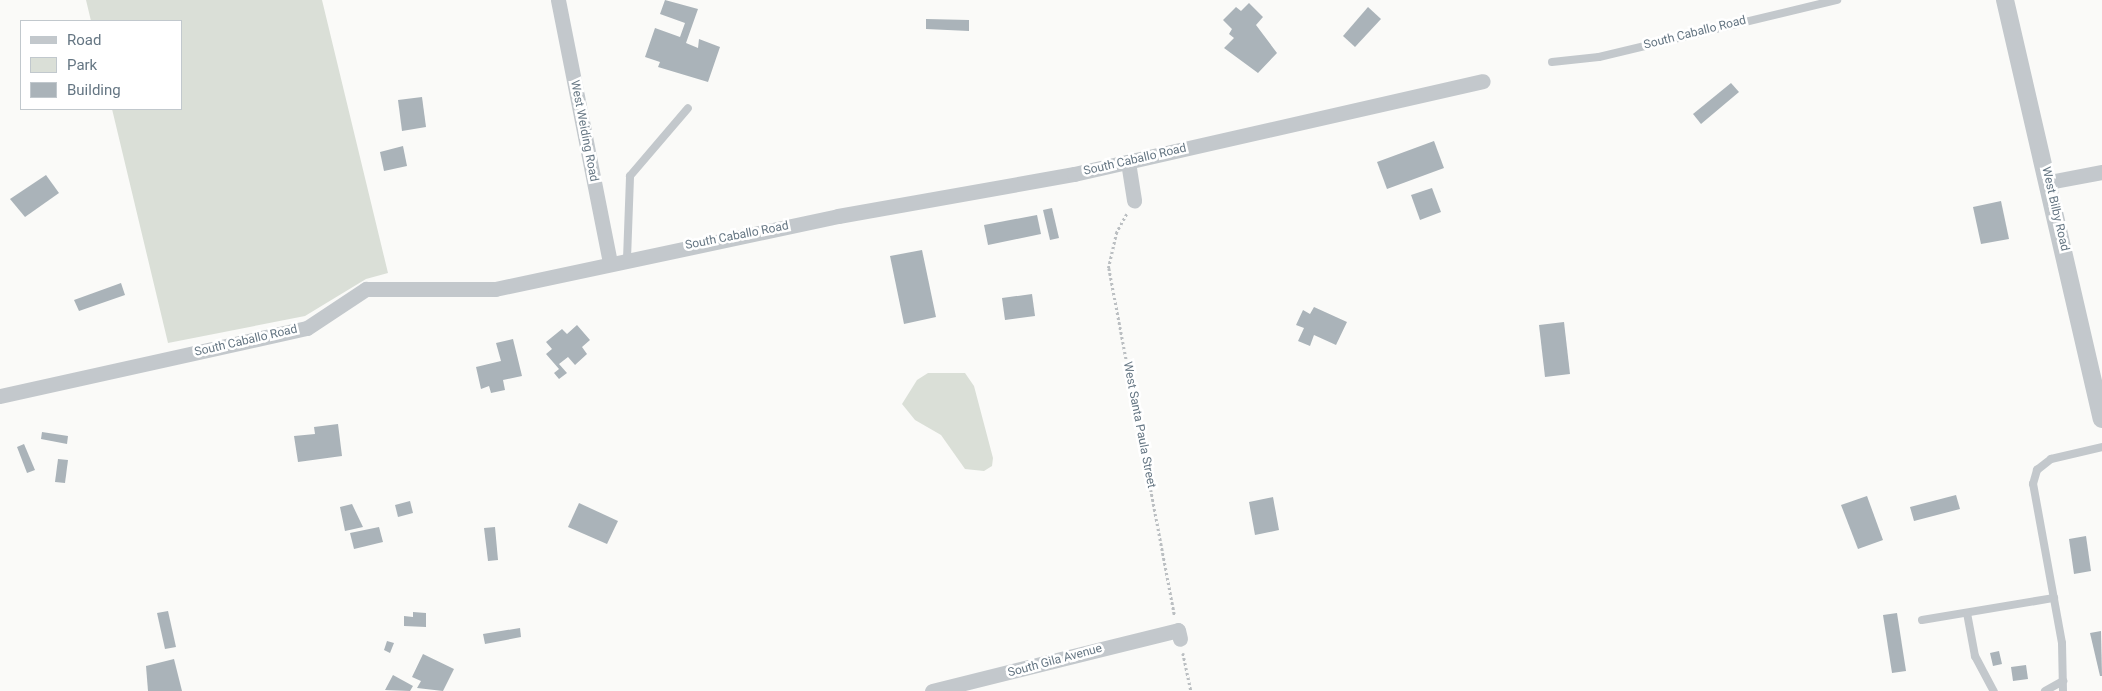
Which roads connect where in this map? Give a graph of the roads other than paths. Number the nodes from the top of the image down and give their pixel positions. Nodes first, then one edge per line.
1 (558, 0) edge
2 (1837, 0) edge
3 (2005, 0) edge
4 (1552, 62) dead end
5 (1483, 81) dead end
6 (688, 108) dead end
7 (1128, 162) junction
8 (2102, 172) edge
9 (2049, 182) junction
10 (1134, 201) road end
11 (627, 258) junction
12 (610, 262) junction
13 (0, 396) edge
14 (2102, 419) edge
15 (2102, 447) edge
16 (2054, 598) junction
17 (1967, 613) junction
18 (1922, 620) dead end
19 (1179, 634) road end
20 (2062, 681) junction
21 (932, 691) edge
22 (1994, 691) edge
23 (2045, 691) edge
24 (2062, 691) edge

1 - 12 street, West Weiding Road
2 - 4 lane, South Caballo Road
3 - 9 street, West Bilby Road
5 - 7 street, South Caballo Road
6 - 11 lane
7 - 10 street
7 - 11 street, South Caballo Road
8 - 9 street
9 - 14 street, West Bilby Road
11 - 12 street, South Caballo Road
12 - 13 street, South Caballo Road
15 - 16 lane
16 - 17 lane
16 - 20 lane
17 - 18 lane
17 - 22 lane
19 - 21 street, South Gila Avenue
20 - 23 lane
20 - 24 lane

